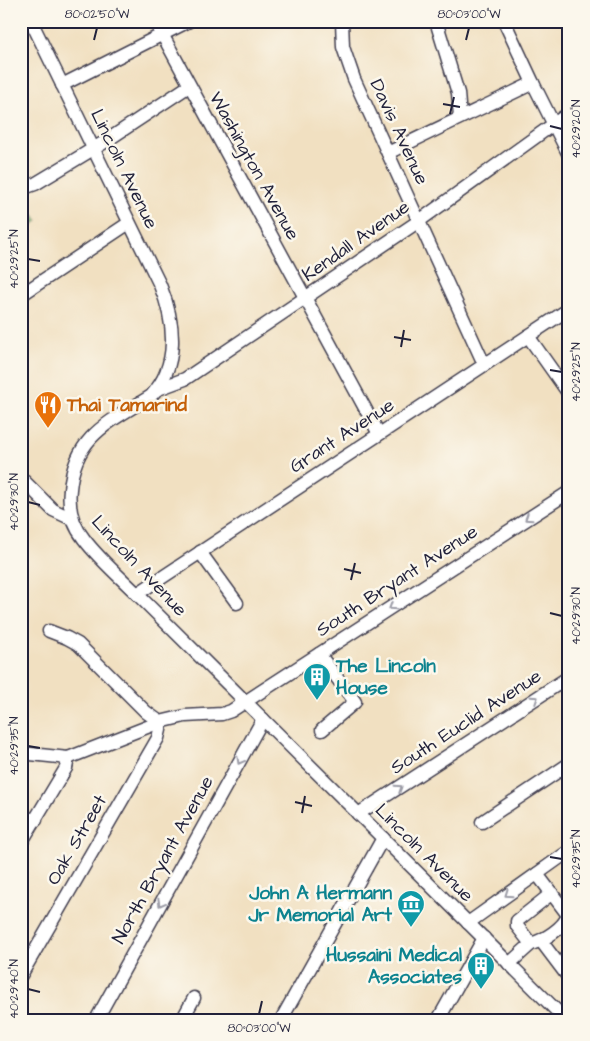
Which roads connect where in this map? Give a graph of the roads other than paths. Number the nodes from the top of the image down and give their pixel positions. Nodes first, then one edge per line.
1 (31, 21) edge
2 (155, 21) edge
3 (189, 21) edge
4 (342, 21) edge
5 (436, 21) edge
6 (504, 21) edge
7 (161, 36) junction
8 (532, 83) junction
9 (62, 85) junction
10 (188, 86) junction
11 (569, 113) edge
12 (460, 116) junction
13 (553, 124) junction
14 (94, 149) junction
15 (388, 153) junction
16 (569, 155) edge
17 (21, 189) edge
18 (419, 220) junction
19 (129, 223) junction
20 (21, 295) edge
21 (305, 299) junction
22 (569, 308) edge
23 (528, 336) junction
24 (484, 364) junction
25 (158, 389) junction
26 (569, 394) edge
27 (379, 434) junction
28 (21, 478) edge
29 (569, 492) edge
30 (72, 519) junction
31 (200, 552) junction
32 (137, 594) junction
33 (237, 603) dead end
34 (49, 631) dead end
35 (319, 654) junction
36 (569, 677) edge
37 (246, 701) junction
38 (263, 719) junction
39 (160, 722) junction
40 (322, 730) dead end
41 (21, 753) edge
42 (68, 758) junction
43 (569, 764) edge
44 (358, 814) junction
45 (21, 817) edge
46 (36, 820) junction
47 (482, 822) dead end
48 (383, 838) junction
49 (21, 843) edge
50 (569, 851) edge
51 (537, 874) junction
52 (552, 893) junction
53 (468, 923) junction
54 (484, 938) junction
55 (536, 943) junction
56 (509, 964) junction
57 (21, 975) edge
58 (569, 978) edge
59 (194, 998) dead end
60 (96, 1020) edge
61 (182, 1020) edge
62 (281, 1020) edge
63 (438, 1020) edge
64 (566, 1020) edge

1 - 9 street, Lincoln Avenue
2 - 7 street, Washington Avenue
3 - 7 street
4 - 15 street, Davis Avenue
5 - 12 street
6 - 8 street
7 - 9 street
7 - 10 street, Washington Avenue
8 - 12 street
8 - 13 street
9 - 14 street, Lincoln Avenue
10 - 14 street
10 - 21 street, Washington Avenue
11 - 13 street, Kendall Avenue
12 - 15 street
13 - 16 street
13 - 18 street, Kendall Avenue
14 - 17 street
14 - 19 street, Lincoln Avenue
15 - 18 street, Davis Avenue
18 - 21 street, Kendall Avenue
18 - 24 street, Davis Avenue
19 - 20 street
19 - 25 street, Lincoln Avenue
21 - 25 street, Kendall Avenue
21 - 27 street, Washington Avenue
22 - 23 street, Grant Avenue
23 - 24 street, Grant Avenue
23 - 26 street
24 - 27 street, Grant Avenue
25 - 30 street, Lincoln Avenue
27 - 31 street, Grant Avenue
28 - 30 street
29 -> 35 street, South Bryant Avenue
30 - 32 street, Lincoln Avenue
31 - 32 street, Grant Avenue
31 - 33 street
32 - 37 street, Lincoln Avenue
34 - 39 street
35 - 37 street, South Bryant Avenue
35 - 40 street
44 -> 36 street, South Euclid Avenue
37 - 38 street, Lincoln Avenue
37 - 39 street, South Bryant Avenue
38 - 44 street, Lincoln Avenue
38 -> 60 street, North Bryant Avenue
39 - 42 street, South Bryant Avenue
39 - 57 street, Oak Street
41 - 42 street
42 - 46 street
43 - 47 street
44 - 48 street, Lincoln Avenue
45 - 46 street
46 - 49 street
48 - 53 street, Lincoln Avenue
48 - 62 street
50 - 51 street
51 - 52 street
51 -> 53 street
52 - 55 street
52 - 55 street
53 - 54 street, Lincoln Avenue
54 - 56 street, Lincoln Avenue
54 - 63 street
55 - 56 street
55 - 58 street
56 - 64 street, Lincoln Avenue
59 - 61 street

